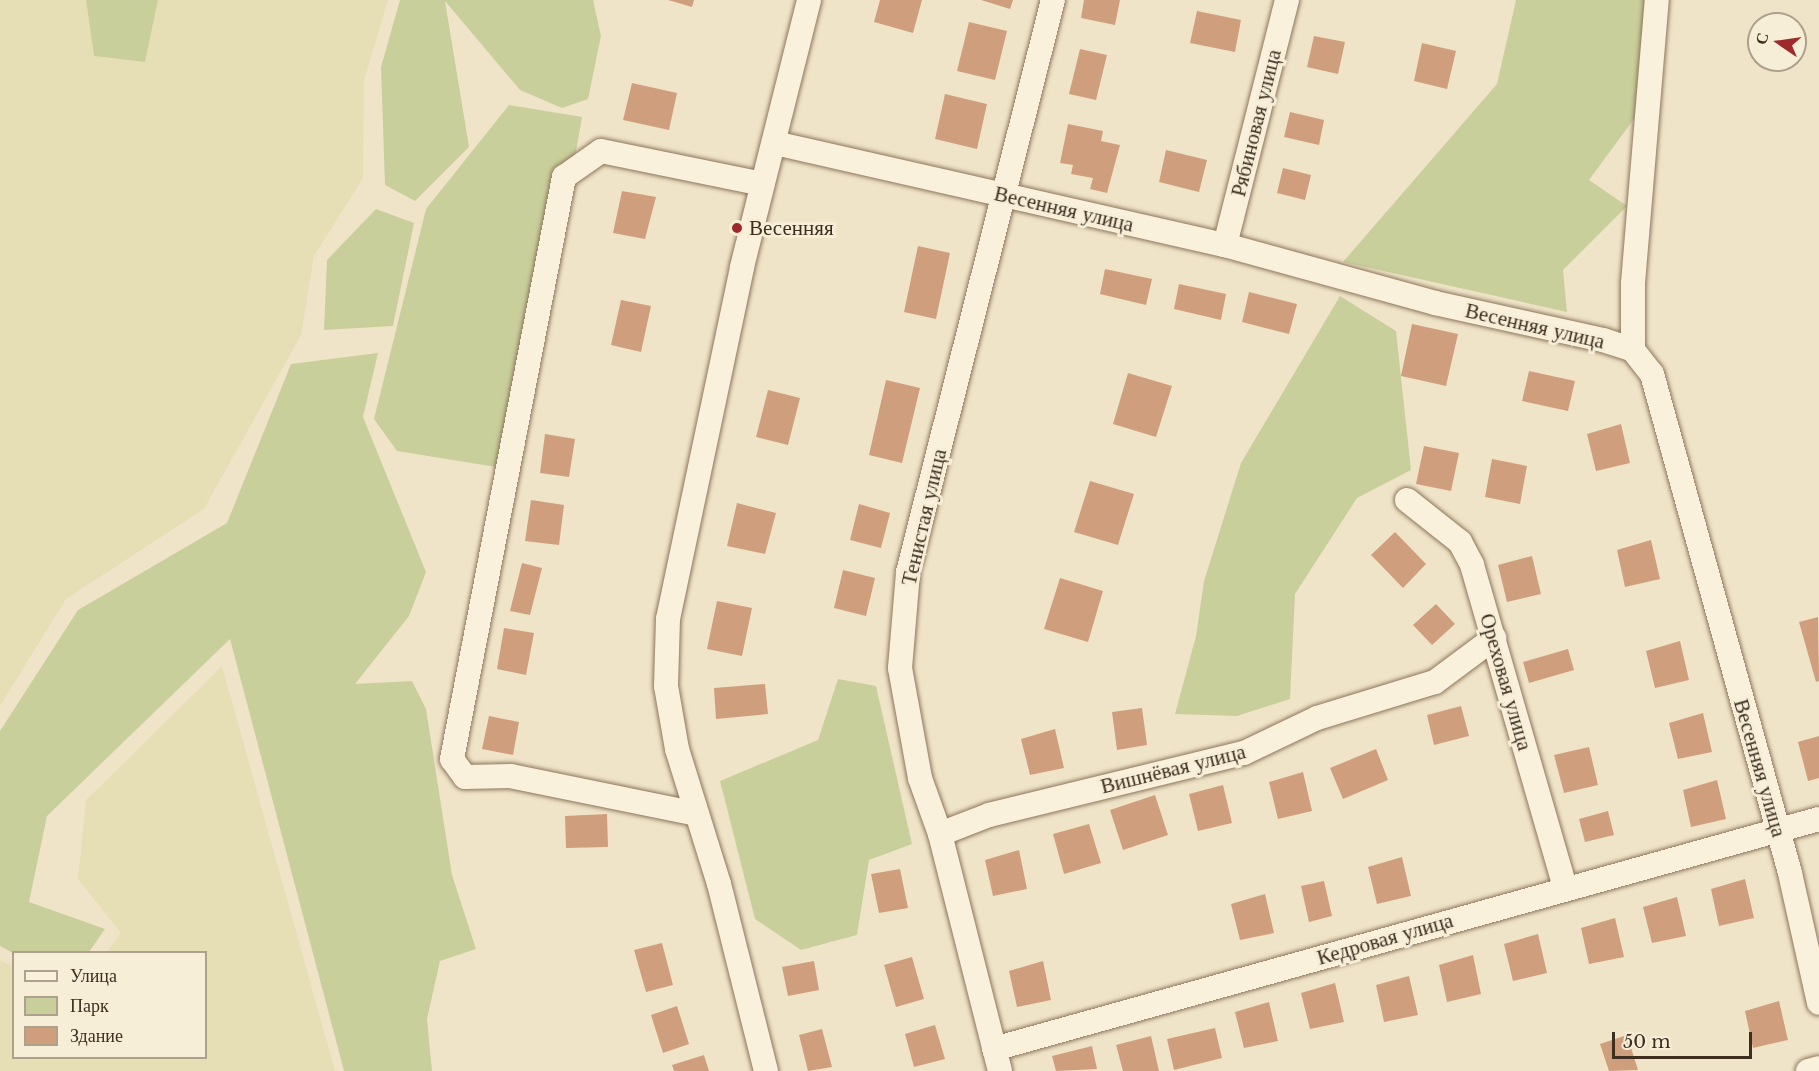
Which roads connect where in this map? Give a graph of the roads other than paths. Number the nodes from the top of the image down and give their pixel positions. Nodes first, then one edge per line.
1 (808, 0) edge
2 (1053, 0) edge
3 (1287, 0) edge
4 (1657, 0) edge
5 (775, 143) junction
6 (763, 184) junction
7 (1004, 196) junction
8 (1225, 245) junction
9 (1633, 350) junction
10 (1407, 500) dead end
11 (1494, 638) junction
12 (697, 814) junction
13 (1819, 819) edge
14 (1776, 829) junction
15 (940, 834) junction
16 (1565, 888) junction
17 (1819, 1004) edge
18 (997, 1060) edge
19 (1819, 1068) edge
20 (766, 1071) edge
21 (1808, 1071) edge

1 - 5 street
2 - 7 street, Тенистая улица
3 - 8 street, Рябиновая улица
4 - 9 street
5 - 6 street
5 - 7 street, Весенняя улица
6 - 12 street
6 - 12 street
7 - 8 street, Весенняя улица
7 - 15 street, Тенистая улица
8 - 9 street, Весенняя улица
9 - 14 street, Весенняя улица
10 - 11 street, Ореховая улица
11 - 15 street, Вишнёвая улица
11 - 16 street, Ореховая улица
12 - 20 street
13 - 14 street, Кедровая улица
14 - 16 street, Кедровая улица
14 - 17 street, Весенняя улица
15 - 18 street, Тенистая улица
16 - 18 street, Кедровая улица
19 - 21 street

